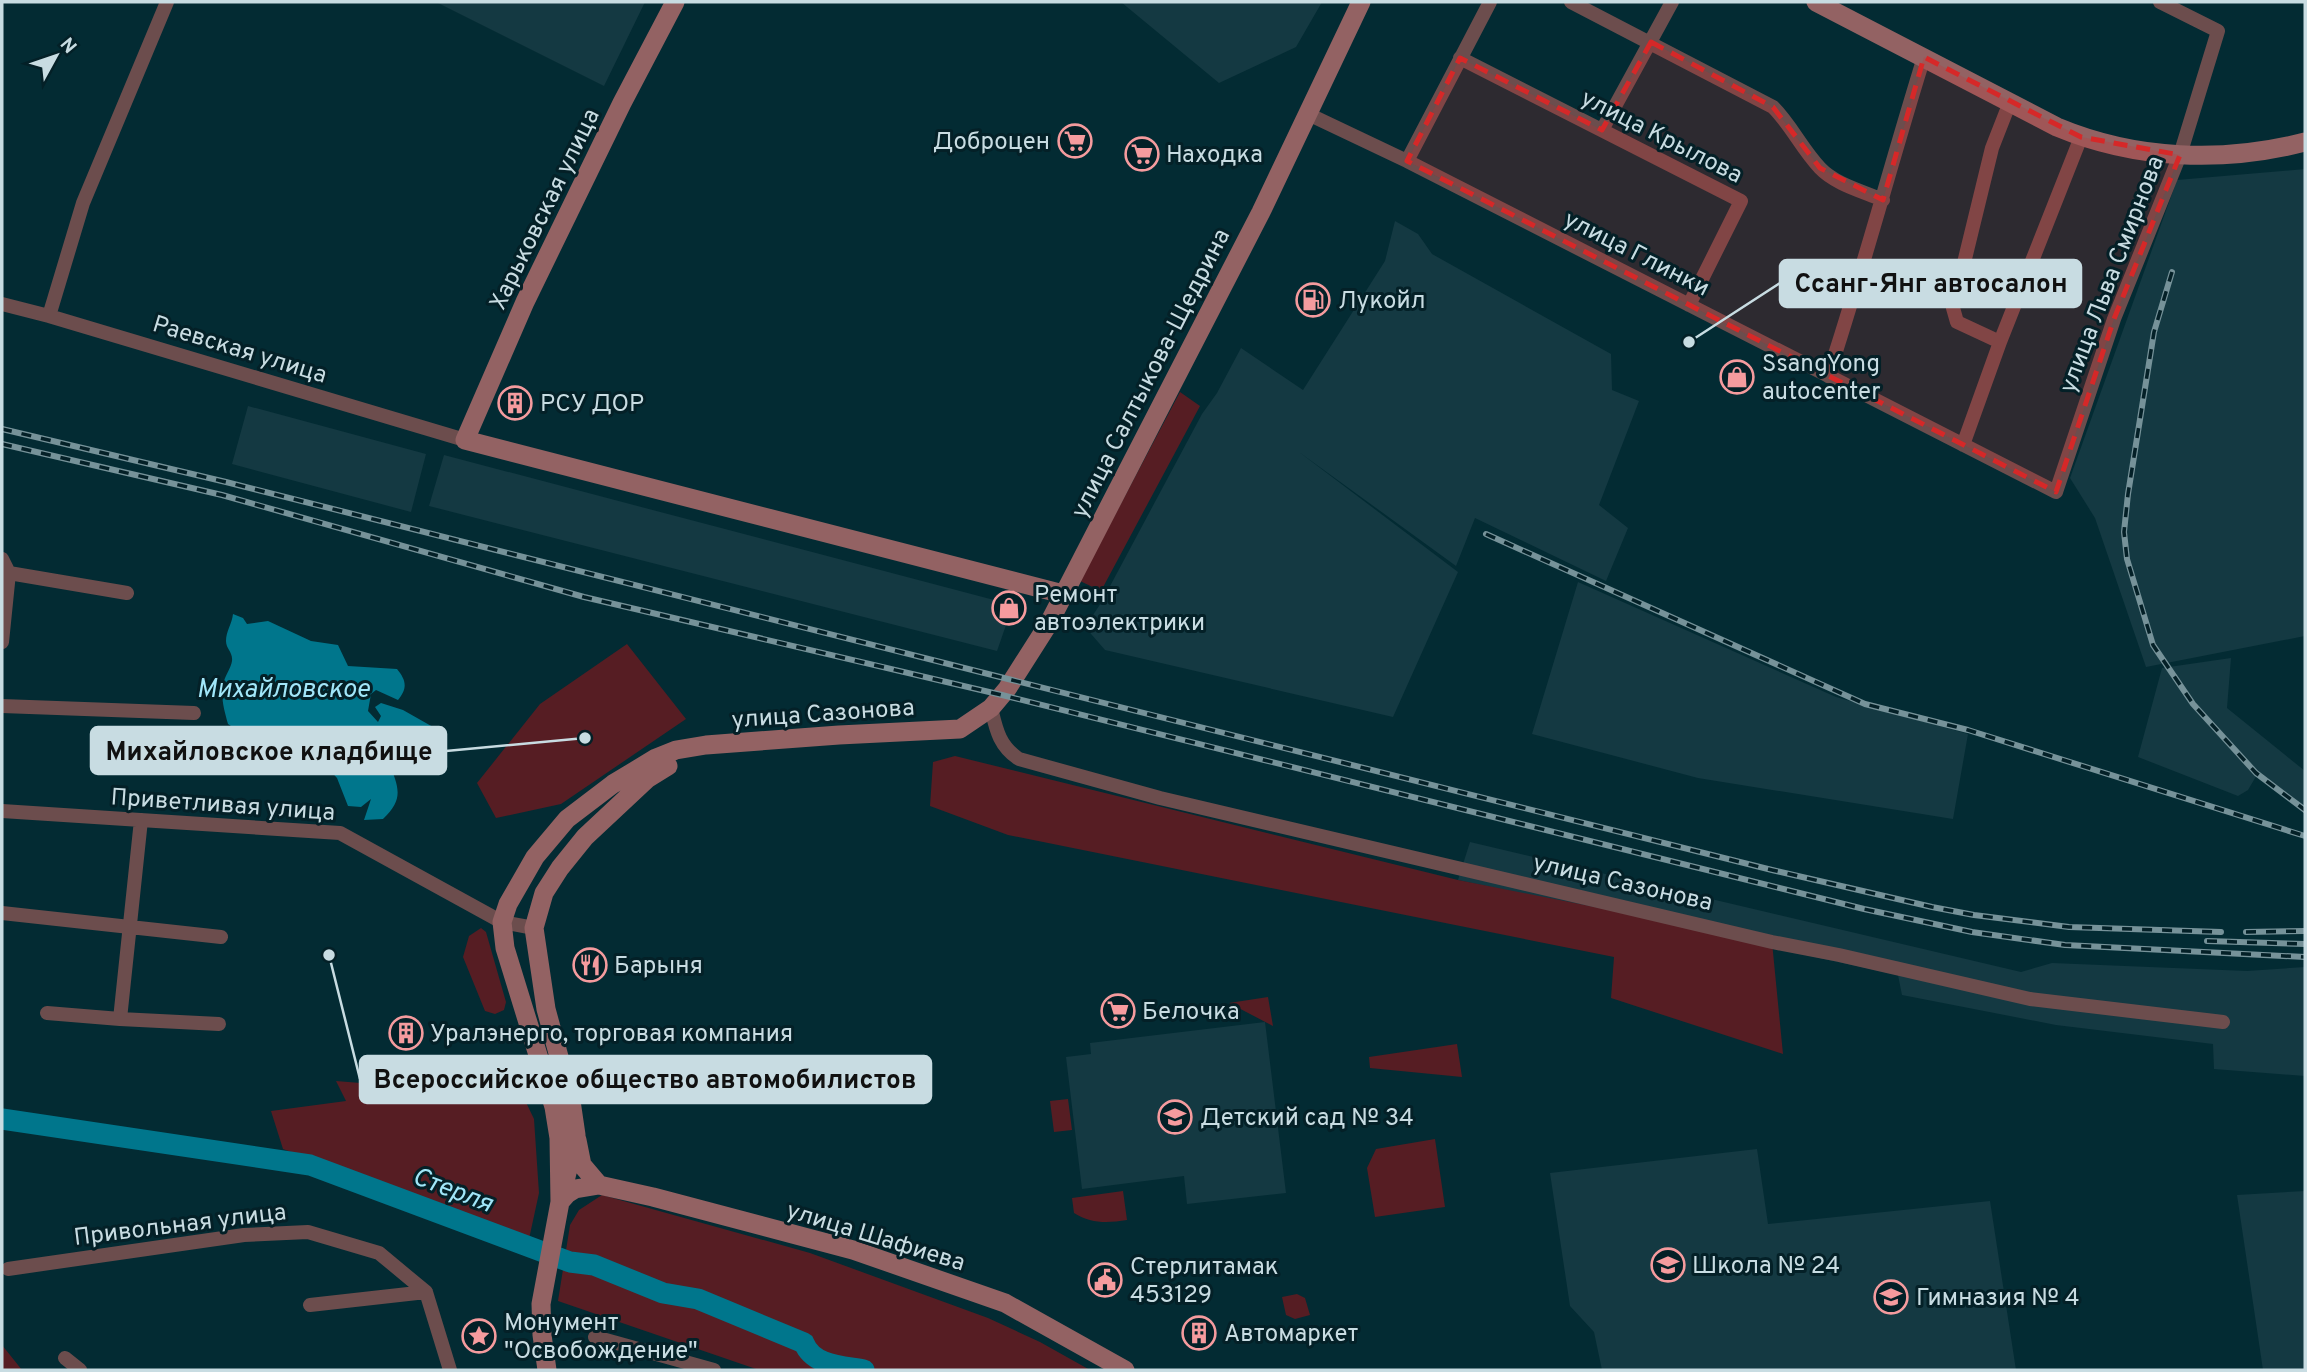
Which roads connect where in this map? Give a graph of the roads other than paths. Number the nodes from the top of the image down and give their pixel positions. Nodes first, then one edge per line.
1 (167, 2) edge
2 (675, 2) edge
3 (1361, 2) edge
4 (1490, 2) edge
5 (1572, 2) edge
6 (1672, 2) edge
7 (1816, 2) edge
8 (2160, 2) edge
9 (1651, 42) junction
10 (1924, 57) junction
11 (1460, 58) junction
12 (2010, 102) junction
13 (1308, 114) junction
14 (1602, 130) junction
15 (2081, 137) junction
16 (2305, 142) edge
17 (2180, 155) junction
18 (1407, 161) junction
19 (1883, 200) junction
20 (2, 304) edge
21 (1689, 304) junction
22 (49, 316) junction
23 (2000, 342) junction
24 (1828, 376) junction
25 (465, 440) junction
26 (1963, 445) junction
27 (2056, 492) joint
28 (2, 559) edge
29 (9, 573) junction
30 (127, 593) dead end
31 (1063, 594) junction
32 (2, 642) edge
33 (2, 706) edge
34 (990, 708) junction
35 (194, 713) dead end
36 (943, 730) joint
37 (706, 745) junction
38 (2, 811) edge
39 (141, 820) junction
40 (2, 913) edge
41 (502, 922) junction
42 (130, 926) junction
43 (534, 929) junction
44 (221, 937) dead end
45 (47, 1013) dead end
46 (120, 1019) junction
47 (2223, 1022) dead end
48 (219, 1024) dead end
49 (563, 1104) junction
50 (576, 1135) junction
51 (599, 1185) junction
52 (560, 1202) junction
53 (8, 1269) dead end
54 (426, 1292) junction
55 (310, 1305) dead end
56 (595, 1337) dead end
57 (65, 1358) dead end
58 (80, 1370) edge
59 (450, 1370) edge
60 (547, 1370) edge
61 (714, 1370) edge
62 (1125, 1370) edge

1 - 22 street
2 - 25 main road, Харьковская улица
3 - 13 main road, улица Салтыкова-Щедрина
4 - 11 street
5 - 9 street
6 - 9 street
7 - 10 main road
8 - 17 street, улица Льва Смирнова
9 - 14 street
9 - 19 street
10 - 12 main road
10 - 19 street
11 - 14 street, улица Крылова
11 - 18 street
12 - 15 main road
12 - 23 street
13 - 18 street, улица Глинки
13 - 31 main road, улица Салтыкова-Щедрина
14 - 21 street, улица Крылова
15 - 17 main road
15 - 23 street
16 - 17 main road
17 - 27 street, улица Льва Смирнова
18 - 21 street, улица Глинки
19 - 24 street
20 - 22 street, Раевская улица
21 - 24 street, улица Глинки
22 - 25 street, Раевская улица
23 - 26 street
24 - 26 street, улица Глинки
25 - 31 main road
26 - 27 street, улица Глинки
28 - 29 street
29 - 30 street
29 - 32 street
31 - 34 main road, улица Салтыкова-Щедрина
33 - 35 street
34 - 36 main road, улица Салтыкова-Щедрина
34 - 47 street, улица Сазонова
36 - 37 main road, улица Сазонова
37 - 41 main road, улица Сазонова
37 - 43 main road, улица Сазонова
38 - 39 street, Приветливая улица
39 - 41 street, Приветливая улица
39 - 42 street
40 - 42 street
41 - 43 street, Приветливая улица
41 - 49 main road, улица Сазонова
42 - 44 street
42 - 46 street
43 - 49 main road, улица Сазонова
45 - 46 street
46 - 48 street
49 - 50 main road, улица Сазонова
49 - 52 main road, улица Сазонова
50 - 51 main road
50 - 52 main road, улица Сазонова
51 - 52 main road
51 - 62 main road, улица Шафиева
52 - 60 main road
53 - 54 street, Привольная улица
54 - 55 street
54 - 59 street
56 - 61 street
57 - 58 street

